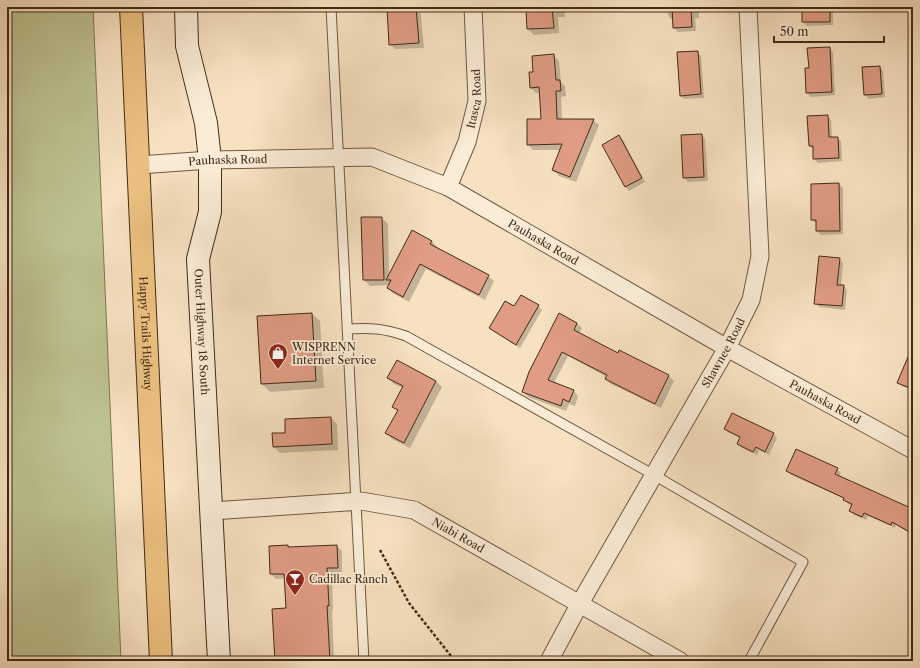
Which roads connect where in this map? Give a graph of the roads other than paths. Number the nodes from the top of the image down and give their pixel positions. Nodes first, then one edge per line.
1 (132, 7) edge
2 (186, 7) edge
3 (331, 7) edge
4 (473, 7) edge
5 (748, 7) edge
6 (339, 158) junction
7 (210, 160) junction
8 (139, 165) junction
9 (448, 187) junction
10 (347, 329) junction
11 (727, 348) junction
12 (913, 450) edge
13 (654, 475) junction
14 (356, 501) junction
15 (212, 511) junction
16 (579, 605) junction
17 (161, 661) edge
18 (219, 661) edge
19 (364, 661) edge
20 (549, 661) edge
21 (680, 661) edge
22 (749, 661) edge

1 - 8 main road, Happy Trails Highway
2 - 7 street, Outer Highway 18 South
3 - 6 lane
4 - 9 street, Itasca Road
5 - 11 street, Shawnee Road
6 - 7 street, Pauhaska Road
6 - 9 street, Pauhaska Road
6 - 10 lane
7 - 8 street, Pauhaska Road
7 - 15 street, Outer Highway 18 South
8 - 17 main road, Happy Trails Highway
9 - 11 street, Pauhaska Road
10 - 13 lane
10 - 14 lane
11 - 12 street, Pauhaska Road
11 - 13 street, Shawnee Road
13 - 16 street, Shawnee Road
13 - 22 lane
14 - 15 street, Niabi Road
14 - 16 street, Niabi Road
14 - 19 lane
15 - 18 street, Outer Highway 18 South
16 - 20 street, Shawnee Road
16 - 21 street, Niabi Road

